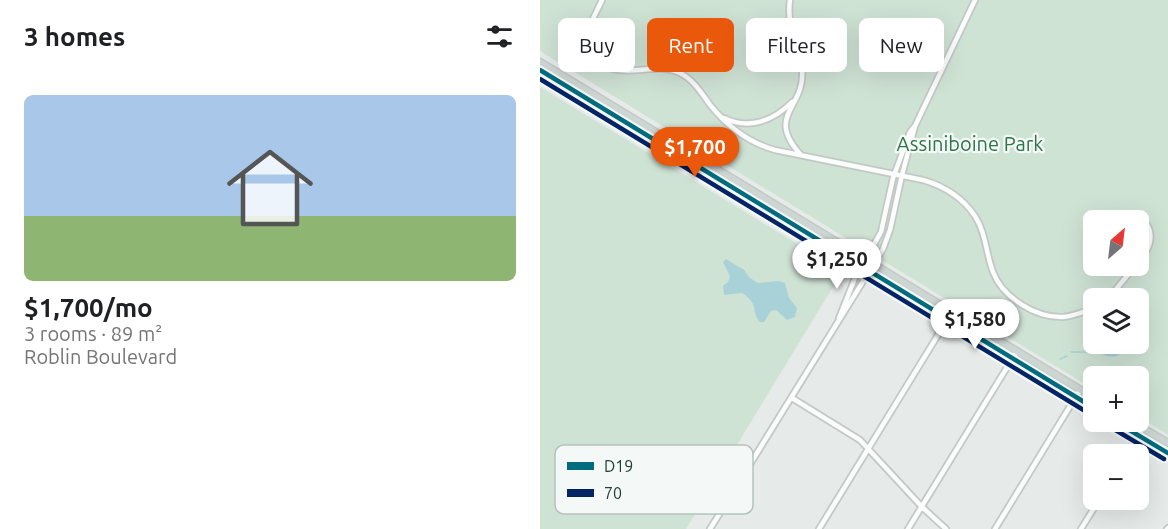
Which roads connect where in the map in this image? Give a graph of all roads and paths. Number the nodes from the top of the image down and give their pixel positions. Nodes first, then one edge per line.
1 (602, 0) edge
2 (788, 0) edge
3 (975, 0) edge
4 (540, 62) edge
5 (540, 70) edge
6 (795, 100) junction
7 (721, 117) junction
8 (915, 126) junction
9 (801, 156) junction
10 (895, 174) junction
11 (902, 175) junction
12 (1149, 229) edge
13 (1149, 244) edge
14 (866, 259) junction
15 (874, 264) junction
16 (862, 266) junction
17 (870, 271) junction
18 (1127, 276) edge
19 (1117, 288) edge
20 (952, 312) junction
21 (1083, 312) edge
22 (948, 319) junction
23 (836, 326) junction
24 (1017, 351) junction
25 (1013, 359) junction
26 (1080, 390) junction
27 (1083, 392) edge
28 (1076, 397) junction
29 (792, 398) junction
30 (1083, 401) edge
31 (1134, 432) edge
32 (1141, 432) edge
33 (1149, 432) edge
34 (1139, 435) junction
35 (1168, 443) edge
36 (1133, 444) edge
37 (868, 449) junction
38 (1168, 453) edge
39 (753, 460) edge
40 (922, 507) junction
41 (1093, 510) edge
42 (719, 514) edge
43 (710, 529) edge
44 (819, 529) edge
45 (908, 529) edge
46 (946, 529) edge
47 (995, 529) edge
48 (1081, 529) edge

1 - 7 street
2 - 6 street
3 - 8 street
4 - 14 main road
5 - 16 main road
6 - 7 street
6 - 9 street
7 - 9 street
8 - 10 street
8 - 11 street
9 - 10 street
10 - 11 street
10 - 14 street
11 - 15 street
11 - 21 street
12 - 13 street
14 - 15 main road
14 - 16 street
15 - 17 street
15 - 20 main road
16 - 17 main road
16 - 23 street
17 - 22 main road
17 - 23 street
18 - 19 street
20 - 22 street
20 - 24 main road
22 - 25 main road
22 - 37 street
23 - 29 street
24 - 25 street
24 - 26 main road
25 - 28 main road
25 - 40 street
26 - 27 main road
26 - 28 street
28 - 30 main road
28 - 47 street
29 - 37 street
29 - 39 street
31 - 34 main road
32 - 34 street
33 - 35 main road
34 - 36 street
34 - 38 main road
37 - 40 street
37 - 44 street
40 - 45 street
40 - 46 street
41 - 48 street
42 - 43 street

